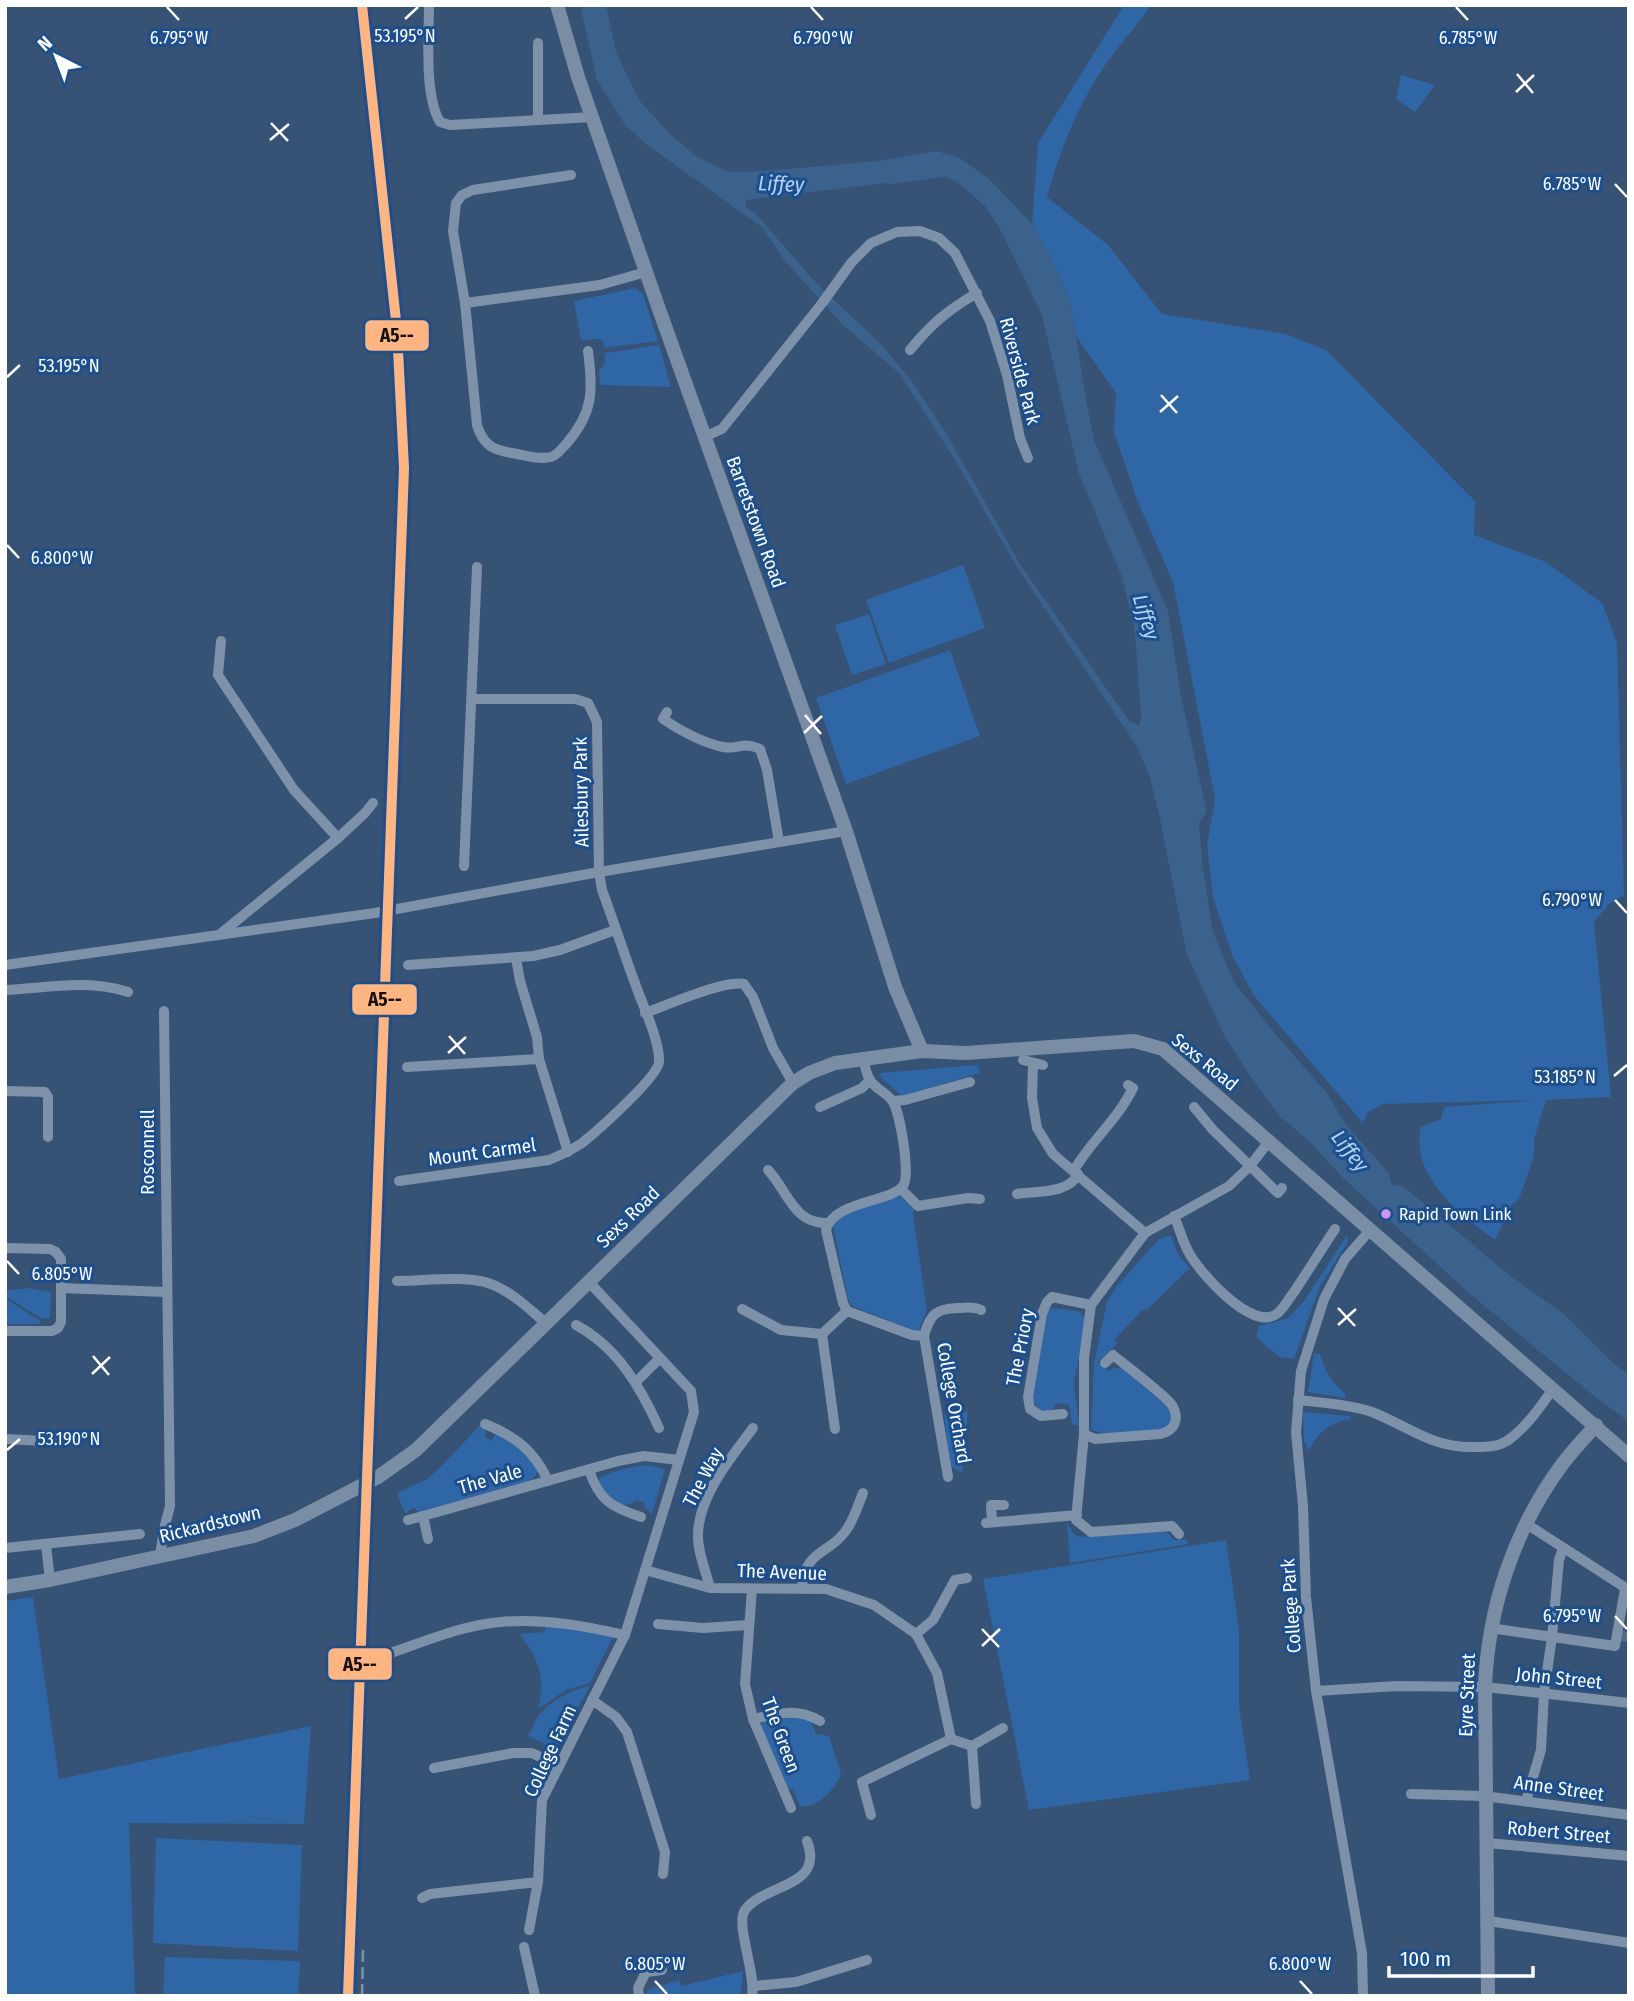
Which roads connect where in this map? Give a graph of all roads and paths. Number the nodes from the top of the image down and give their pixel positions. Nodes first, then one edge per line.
1 (429, 5) edge
2 (557, 5) edge
3 (538, 43) dead end
4 (593, 117) junction
5 (538, 118) junction
6 (571, 175) dead end
7 (646, 272) junction
8 (977, 293) junction
9 (465, 303) junction
10 (588, 351) dead end
11 (911, 351) dead end
12 (704, 438) junction
13 (1028, 458) dead end
14 (477, 567) dead end
15 (221, 641) dead end
16 (473, 699) junction
17 (667, 712) dead end
18 (373, 803) dead end
19 (846, 831) junction
20 (338, 838) junction
21 (779, 842) junction
22 (464, 866) dead end
23 (599, 872) junction
24 (615, 930) junction
25 (219, 935) junction
26 (516, 958) junction
27 (5, 965) edge
28 (408, 965) dead end
29 (5, 990) edge
30 (128, 992) dead end
31 (164, 1012) dead end
32 (645, 1013) junction
33 (922, 1051) junction
34 (539, 1059) junction
35 (863, 1059) junction
36 (1033, 1063) dead end
37 (407, 1068) dead end
38 (870, 1080) junction
39 (970, 1082) dead end
40 (793, 1083) junction
41 (1128, 1085) dead end
42 (5, 1091) edge
43 (893, 1101) junction
44 (820, 1107) dead end
45 (1200, 1111) dead end
46 (48, 1137) dead end
47 (1270, 1140) junction
48 (568, 1152) junction
49 (1250, 1166) junction
50 (768, 1170) dead end
51 (1076, 1172) junction
52 (399, 1181) dead end
53 (1282, 1188) dead end
54 (901, 1189) junction
55 (1017, 1195) dead end
56 (980, 1199) dead end
57 (1174, 1216) junction
58 (828, 1223) junction
59 (1335, 1229) dead end
60 (1371, 1229) junction
61 (1145, 1233) junction
62 (5, 1248) edge
63 (397, 1281) dead end
64 (589, 1282) junction
65 (61, 1288) junction
66 (166, 1292) junction
67 (1091, 1305) junction
68 (742, 1310) dead end
69 (981, 1310) dead end
70 (847, 1311) junction
71 (546, 1323) junction
72 (576, 1325) dead end
73 (5, 1331) edge
74 (822, 1334) junction
75 (924, 1335) junction
76 (660, 1358) junction
77 (1105, 1363) dead end
78 (636, 1382) junction
79 (1553, 1389) junction
80 (1298, 1400) junction
81 (1063, 1414) dead end
82 (485, 1424) dead end
83 (1596, 1425) junction
84 (659, 1427) dead end
85 (753, 1428) dead end
86 (835, 1429) dead end
87 (1084, 1434) junction
88 (5, 1439) edge
89 (65, 1442) dead end
90 (1629, 1456) edge
91 (679, 1460) junction
92 (589, 1469) junction
93 (948, 1476) dead end
94 (548, 1481) junction
95 (863, 1493) dead end
96 (1004, 1505) dead end
97 (1077, 1515) junction
98 (423, 1516) junction
99 (641, 1517) dead end
100 (408, 1520) dead end
101 (1525, 1523) junction
102 (139, 1534) dead end
103 (1179, 1534) dead end
104 (428, 1539) dead end
105 (46, 1545) junction
106 (5, 1548) edge
107 (1563, 1548) junction
108 (160, 1556) junction
109 (645, 1570) junction
110 (967, 1578) dead end
111 (50, 1580) junction
112 (5, 1587) edge
113 (710, 1587) junction
114 (803, 1588) junction
115 (752, 1589) junction
116 (1627, 1590) edge
117 (658, 1624) dead end
118 (748, 1625) junction
119 (1490, 1628) junction
120 (916, 1634) junction
121 (625, 1635) junction
122 (1552, 1637) junction
123 (391, 1653) dead end
124 (1485, 1687) junction
125 (1316, 1691) junction
126 (1544, 1693) junction
127 (592, 1700) junction
128 (1629, 1703) edge
129 (754, 1719) junction
130 (820, 1721) dead end
131 (1003, 1728) dead end
132 (951, 1739) junction
133 (972, 1746) junction
134 (559, 1766) junction
135 (435, 1768) dead end
136 (1411, 1794) dead end
137 (1484, 1796) junction
138 (1525, 1801) junction
139 (976, 1804) dead end
140 (791, 1808) dead end
141 (871, 1815) dead end
142 (1629, 1815) edge
143 (807, 1841) dead end
144 (1487, 1843) junction
145 (1629, 1856) edge
146 (663, 1874) dead end
147 (538, 1882) junction
148 (422, 1898) dead end
149 (1489, 1921) junction
150 (529, 1930) dead end
151 (1629, 1943) edge
152 (524, 1947) dead end
153 (867, 1960) dead end
154 (662, 1970) dead end
155 (753, 1991) edge
156 (535, 1996) edge
157 (639, 1996) edge
158 (1363, 1996) edge
159 (1488, 1996) edge

1 - 5 street
2 - 4 street, Barretstown Road
3 - 5 street
4 - 5 street
4 - 7 street, Barretstown Road
6 - 9 street
7 - 9 street
7 - 12 street, Barretstown Road
8 - 11 street
8 - 12 street, Riverside Park
8 - 13 street, Riverside Park
9 - 10 street
12 - 19 street, Barretstown Road
14 - 16 street
15 - 20 street
16 - 22 street
16 - 23 street, Ailesbury Park
17 - 21 street
18 - 20 street
19 - 21 street
19 - 33 street, Barretstown Road
20 - 25 street
21 - 23 street
23 - 24 street, Mount Carmel
23 - 25 street
24 - 26 street
24 - 32 street, Mount Carmel
25 - 27 street
26 - 28 street
26 - 34 street, Mount Carmel
29 - 30 street
31 - 66 street, Rosconnell
32 - 40 street
32 - 48 street, Mount Carmel
33 - 35 street, Sexs Road
33 - 47 street, Sexs Road
34 - 37 street
34 - 48 street, Mount Carmel
35 - 38 street
35 - 40 street, Sexs Road
36 - 51 street
38 - 43 street
38 - 44 street
39 - 43 street
40 - 64 street, Sexs Road
41 - 51 street
42 - 46 street
43 - 54 street
45 - 49 street
47 - 49 street
47 - 60 street, Sexs Road
48 - 52 street, Mount Carmel
49 - 53 street
49 - 57 street
50 - 58 street
51 - 55 street
51 - 61 street
54 - 56 street
54 - 58 street
57 - 59 street
57 - 61 street
58 - 70 street
60 - 79 street, Sexs Road
60 - 80 street, College Park
61 - 67 street
62 - 65 street
63 - 71 street
64 - 71 street, Rickardstown
64 - 76 street, College Farm
65 - 66 street
65 - 73 street
66 - 108 street, Rosconnell
67 - 81 street, The Priory
67 - 87 street
68 - 74 street
69 - 75 street, College Orchard
70 - 74 street
70 - 75 street, College Orchard
71 - 108 street, Rickardstown
72 - 78 street
74 - 86 street
75 - 93 street, College Orchard
76 - 78 street
76 - 91 street, College Farm
77 - 87 street
78 - 84 street
79 - 80 street
79 - 83 street, Sexs Road
80 - 125 street, College Park
82 - 94 street
83 - 90 street, Sexs Road
83 - 101 street, Eyre Street
85 - 113 street, The Way
87 - 97 street
88 - 89 street
91 - 92 street, The Vale
91 - 109 street, College Farm
92 - 94 street, The Vale
92 - 99 street
94 - 98 street, The Vale
95 - 114 street
96 - 97 street
97 - 103 street
98 - 100 street, The Vale
98 - 104 street
101 - 107 street
101 - 119 street, Eyre Street
102 - 105 street
105 - 106 street
105 - 111 street
107 - 116 street
107 - 122 street
108 - 111 street, Rickardstown
109 - 113 street, The Avenue
109 - 121 street, College Farm
110 - 120 street
111 - 112 street, Rickardstown
113 - 115 street, The Avenue
114 - 115 street, The Avenue
114 - 120 street, The Avenue
115 - 118 street, The Green
116 - 122 street
117 - 118 street
118 - 129 street, The Green
119 - 122 street
119 - 124 street, Eyre Street
120 - 132 street, The Avenue
121 - 123 street
121 - 127 street, College Farm
122 - 126 street
124 - 125 street, John Street
124 - 126 street, John Street
124 - 137 street, Eyre Street
125 - 158 street, College Park
126 - 128 street, John Street
126 - 138 street
127 - 134 street, College Farm
127 - 146 street
129 - 130 street
129 - 140 street, The Green
131 - 133 street
132 - 133 street
132 - 141 street
133 - 139 street
134 - 135 street
134 - 147 street, College Farm
136 - 137 street, Anne Street
137 - 138 street, Anne Street
137 - 144 street, Eyre Street
138 - 142 street, Anne Street
143 - 155 street
144 - 145 street, Robert Street
144 - 149 street, Eyre Street
147 - 148 street
147 - 150 street, College Farm
149 - 151 street
149 - 159 street, Eyre Street
152 - 156 street
153 - 155 street
154 - 157 street

